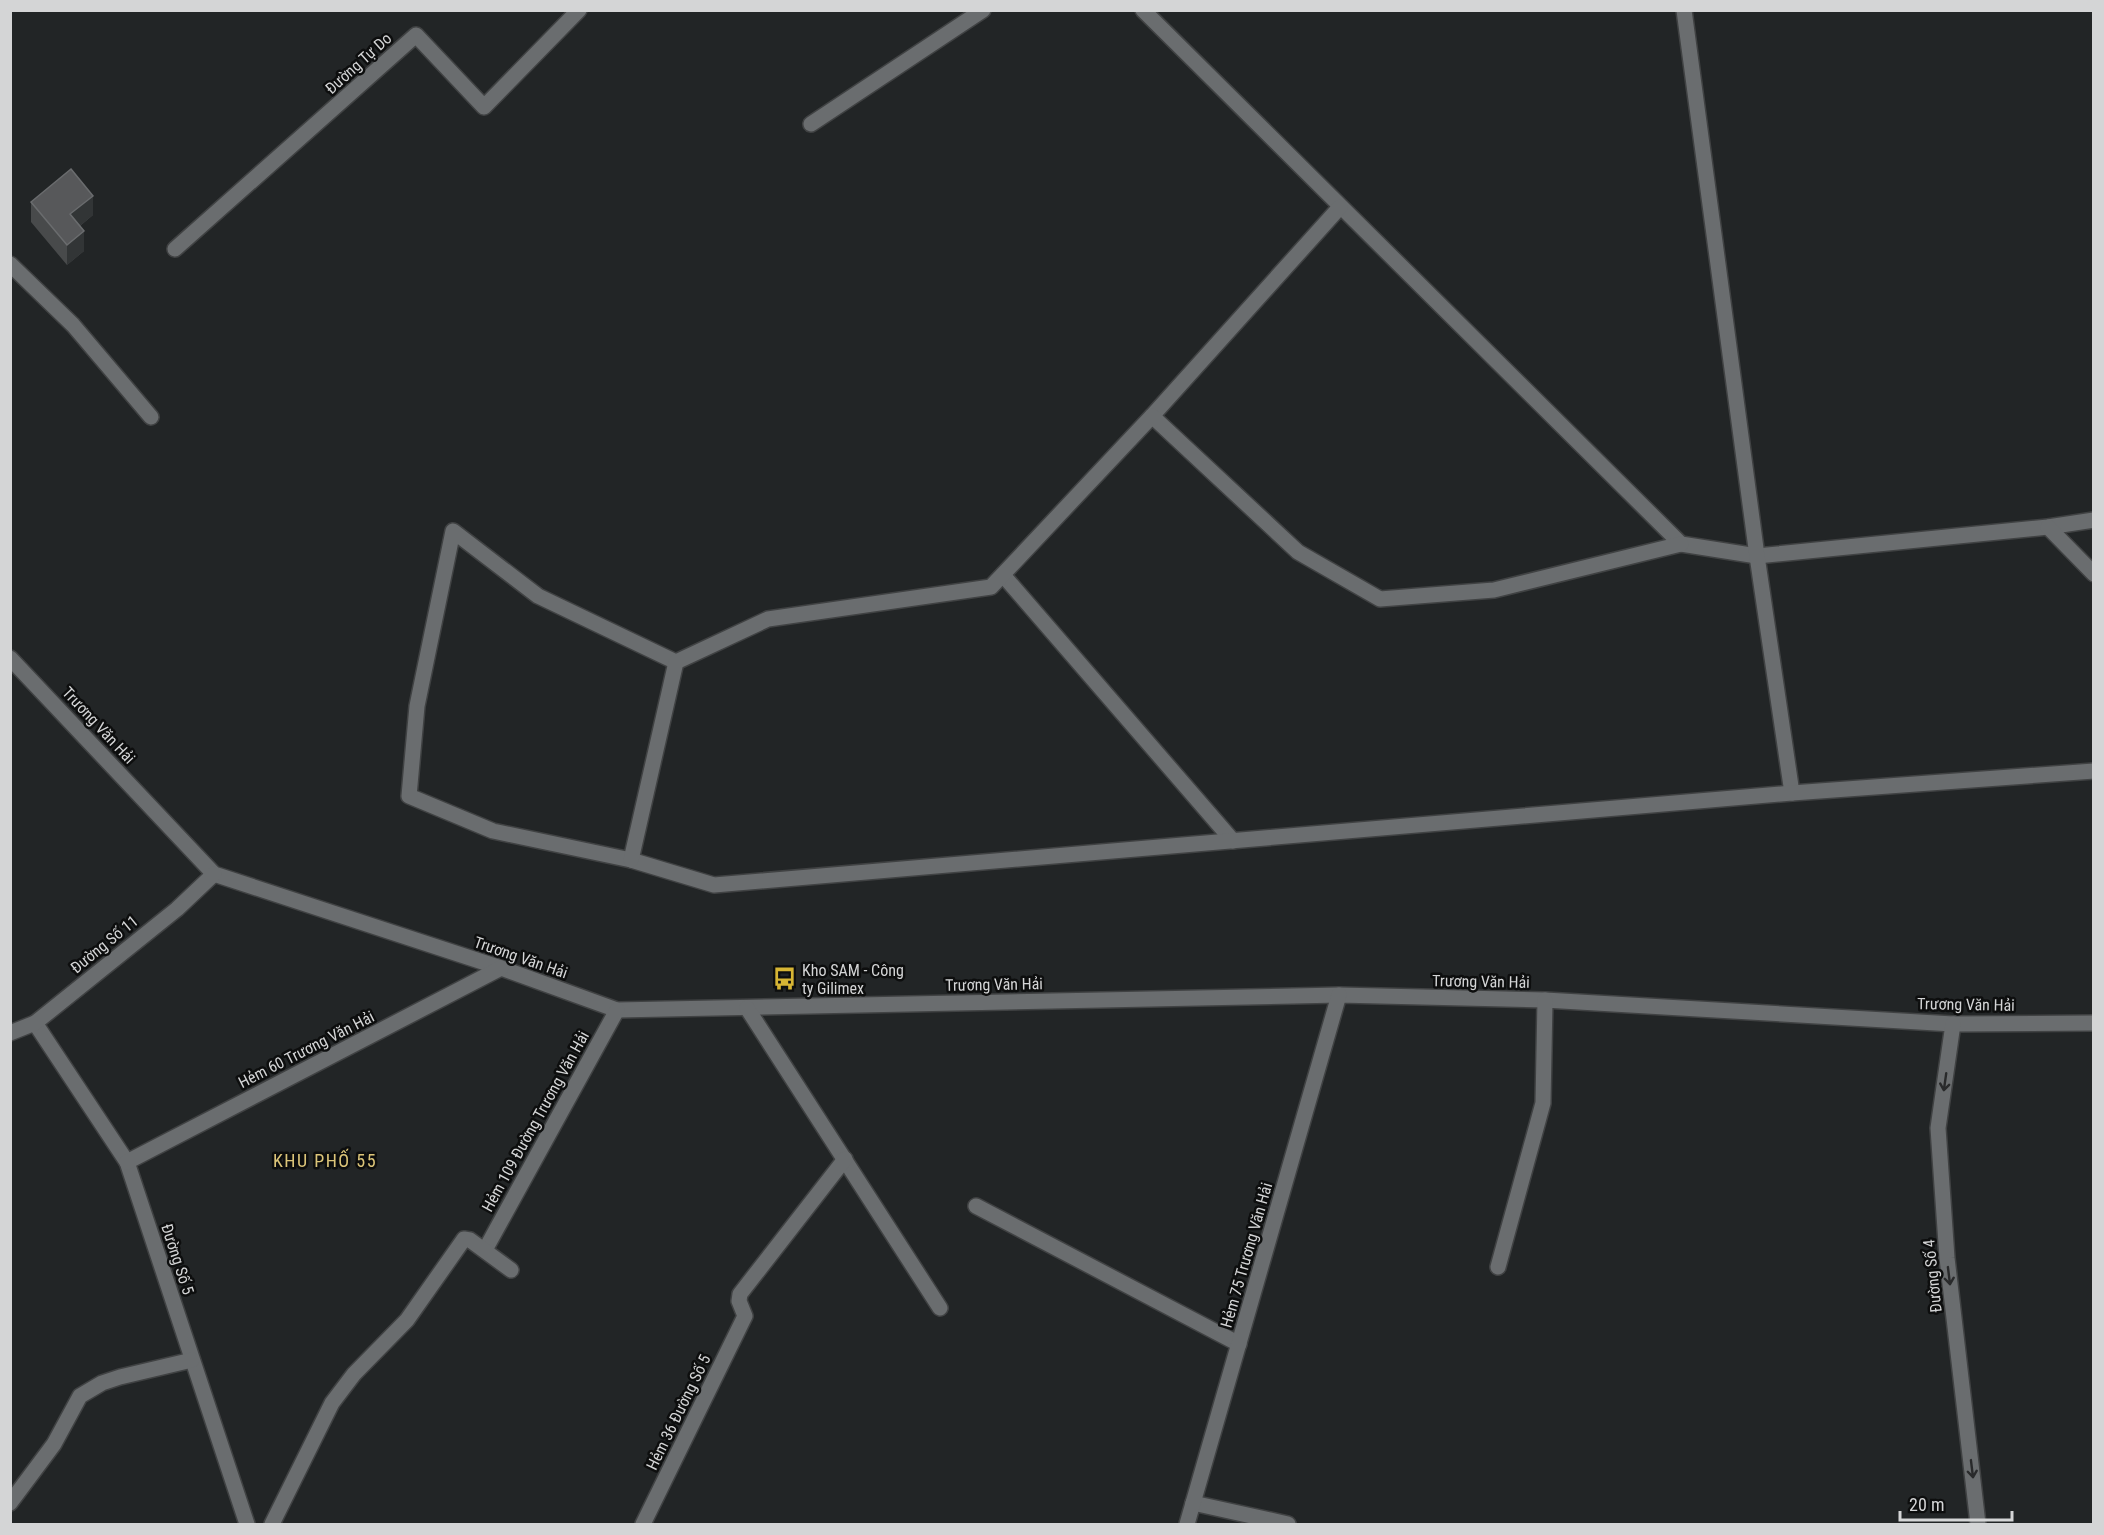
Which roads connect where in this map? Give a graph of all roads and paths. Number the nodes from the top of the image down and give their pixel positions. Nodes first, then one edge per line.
1 (579, 10) edge
2 (983, 10) edge
3 (1143, 10) edge
4 (1684, 10) edge
5 (811, 124) dead end
6 (1340, 207) junction
7 (175, 249) dead end
8 (10, 264) edge
9 (1152, 416) junction
10 (151, 417) dead end
11 (2094, 520) edge
12 (2048, 527) junction
13 (1681, 544) junction
14 (1757, 556) junction
15 (2094, 574) edge
16 (1003, 575) junction
17 (10, 658) edge
18 (676, 662) junction
19 (2094, 771) edge
20 (1792, 793) junction
21 (1233, 841) junction
22 (631, 860) junction
23 (214, 874) junction
24 (501, 968) junction
25 (1339, 995) junction
26 (1545, 1000) junction
27 (747, 1008) junction
28 (617, 1010) junction
29 (35, 1023) junction
30 (2094, 1023) edge
31 (1953, 1024) junction
32 (10, 1033) edge
33 (844, 1160) junction
34 (128, 1162) junction
35 (976, 1206) dead end
36 (485, 1250) junction
37 (1498, 1267) dead end
38 (510, 1270) dead end
39 (940, 1308) dead end
40 (1239, 1344) junction
41 (192, 1360) junction
42 (10, 1503) edge
43 (1193, 1503) junction
44 (247, 1524) edge
45 (272, 1524) edge
46 (643, 1524) edge
47 (1187, 1524) edge
48 (1288, 1524) edge
49 (1978, 1524) edge

1 - 7 street, Đường Tự Do
2 - 5 street
3 - 6 street
4 - 14 street
6 - 9 street
6 - 13 street
8 - 10 street
9 - 13 street
9 - 16 street
11 - 12 street
12 - 14 street
12 - 15 street
13 - 14 street
14 - 20 street
16 - 18 street
16 - 21 street
17 - 23 street, Trương Văn Hải
18 - 22 street
18 - 22 street
19 - 20 street
20 - 21 street
21 - 22 street
23 - 24 street, Trương Văn Hải
23 - 29 street, Đường Số 11
24 - 28 street, Trương Văn Hải
24 - 34 street, Hẻm 60 Trương Văn Hải
25 - 26 street, Trương Văn Hải
25 - 27 street, Trương Văn Hải
25 - 40 street, Hẻm 75 Trương Văn Hải
26 - 31 street, Trương Văn Hải
26 - 37 street
27 - 28 street, Trương Văn Hải
27 - 33 street
28 - 36 street, Hẻm 109 Đường Trương Văn Hải
29 - 32 street, Đường Số 11
29 - 34 street, Đường Số 5
30 - 31 street, Trương Văn Hải
31 -> 49 street, Đường Số 4
33 - 39 street
33 - 46 street, Hẻm 36 Đường Số 5
34 - 41 street, Đường Số 5
35 - 40 street
36 - 38 street
36 - 45 street
40 - 43 street, Hẻm 75 Trương Văn Hải
41 - 42 street
41 - 44 street, Đường Số 5
43 - 47 street, Hẻm 75 Trương Văn Hải
43 - 48 street

